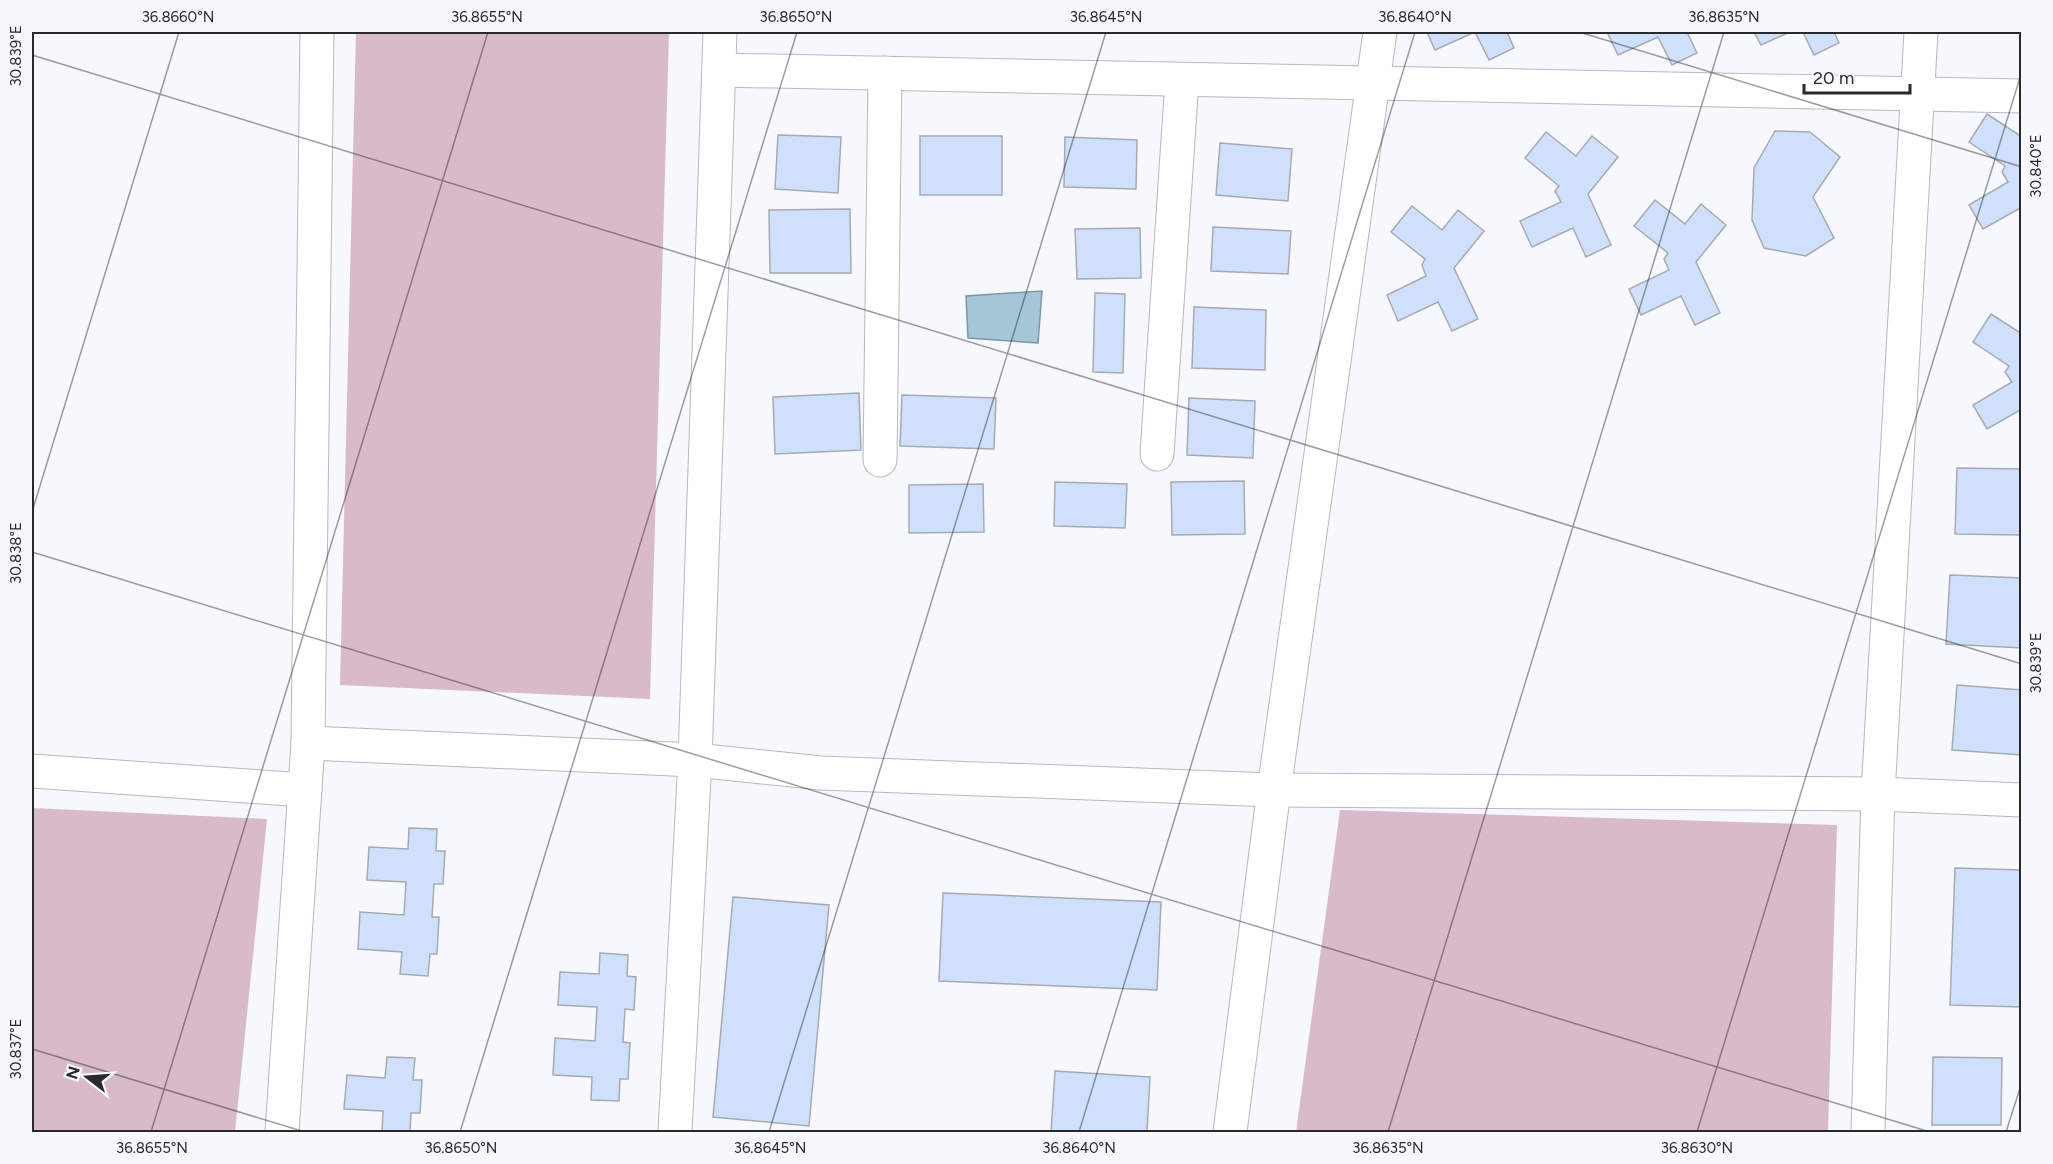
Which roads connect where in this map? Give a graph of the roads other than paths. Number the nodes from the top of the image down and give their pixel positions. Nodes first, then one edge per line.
1 (317, 32) edge
2 (720, 32) edge
3 (1380, 32) edge
4 (1921, 32) edge
5 (720, 70) junction
6 (885, 73) junction
7 (1182, 80) junction
8 (1372, 83) junction
9 (1918, 94) junction
10 (2022, 96) edge
11 (1157, 454) dead end
12 (880, 460) dead end
13 (308, 743) junction
14 (695, 760) junction
15 (32, 771) edge
16 (304, 790) junction
17 (1274, 790) junction
18 (1878, 794) junction
19 (2022, 800) edge
20 (282, 1132) edge
21 (675, 1132) edge
22 (1230, 1132) edge
23 (1868, 1132) edge

1 - 13 street
2 - 5 street
3 - 8 street
4 - 9 street
5 - 6 street
5 - 14 street
6 - 7 street
6 - 12 street
7 - 8 street
7 - 11 street
8 - 9 street
8 - 17 street
9 - 10 street
9 - 18 street
13 - 14 street
13 - 16 street
14 - 17 street
14 - 21 street
15 - 16 street
16 - 20 street
17 - 18 street
17 - 22 street
18 - 19 street
18 - 23 street

